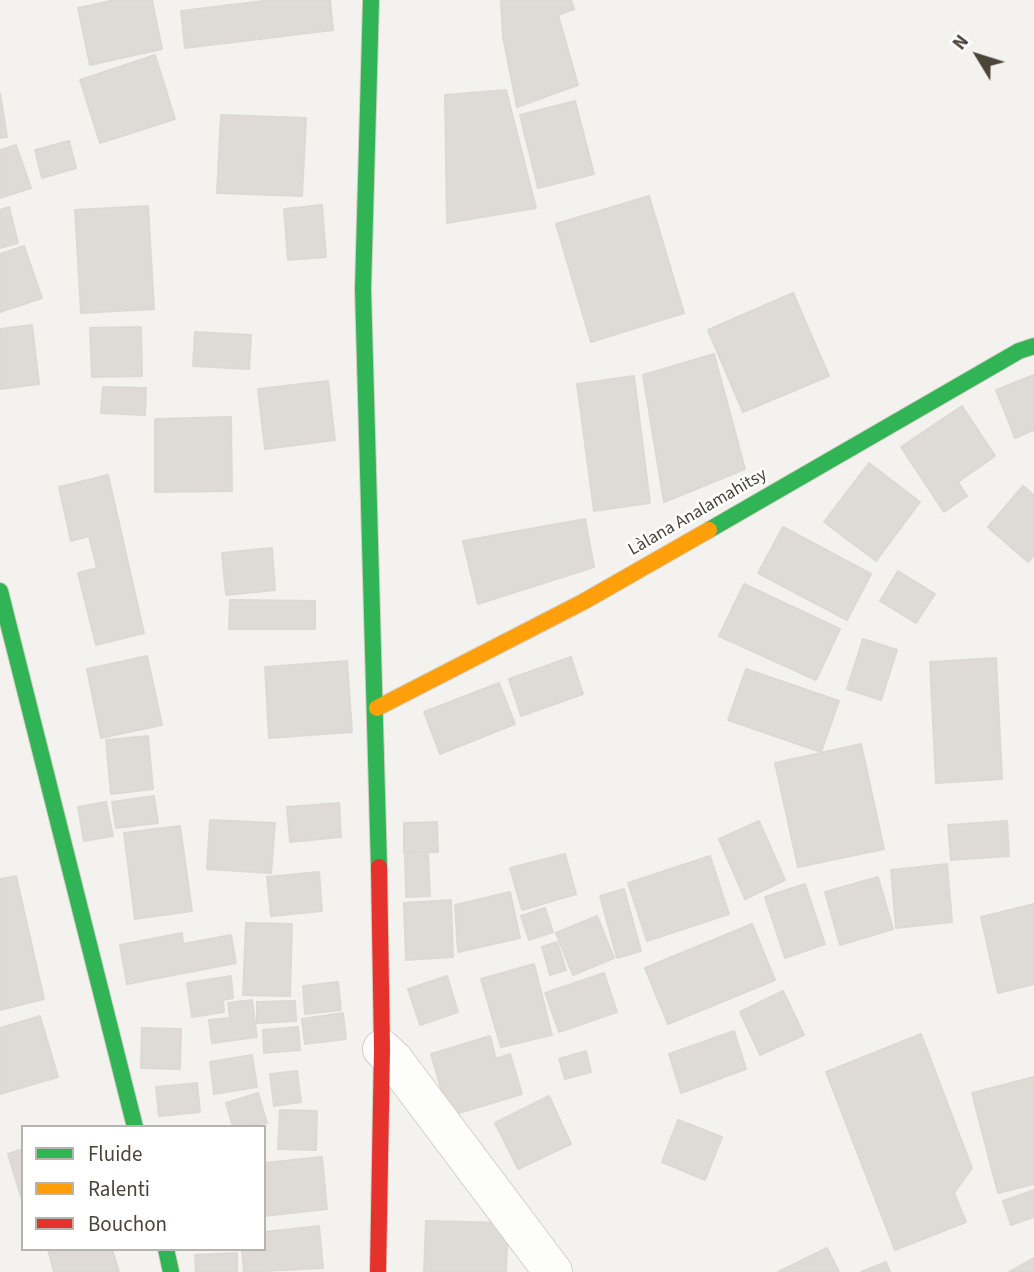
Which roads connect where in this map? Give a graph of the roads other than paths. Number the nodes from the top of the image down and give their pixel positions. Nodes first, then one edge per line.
1 (370, 0) edge
2 (1034, 346) edge
3 (0, 591) edge
4 (377, 708) junction
5 (382, 1048) junction
6 (134, 1125) edge
7 (166, 1251) edge
8 (171, 1272) edge
9 (378, 1272) edge
10 (553, 1272) edge

1 - 4 main road
2 - 4 main road, Làlana Analamahitsy
3 - 6 main road
4 - 5 main road
5 - 9 main road
5 - 10 street
7 - 8 main road

